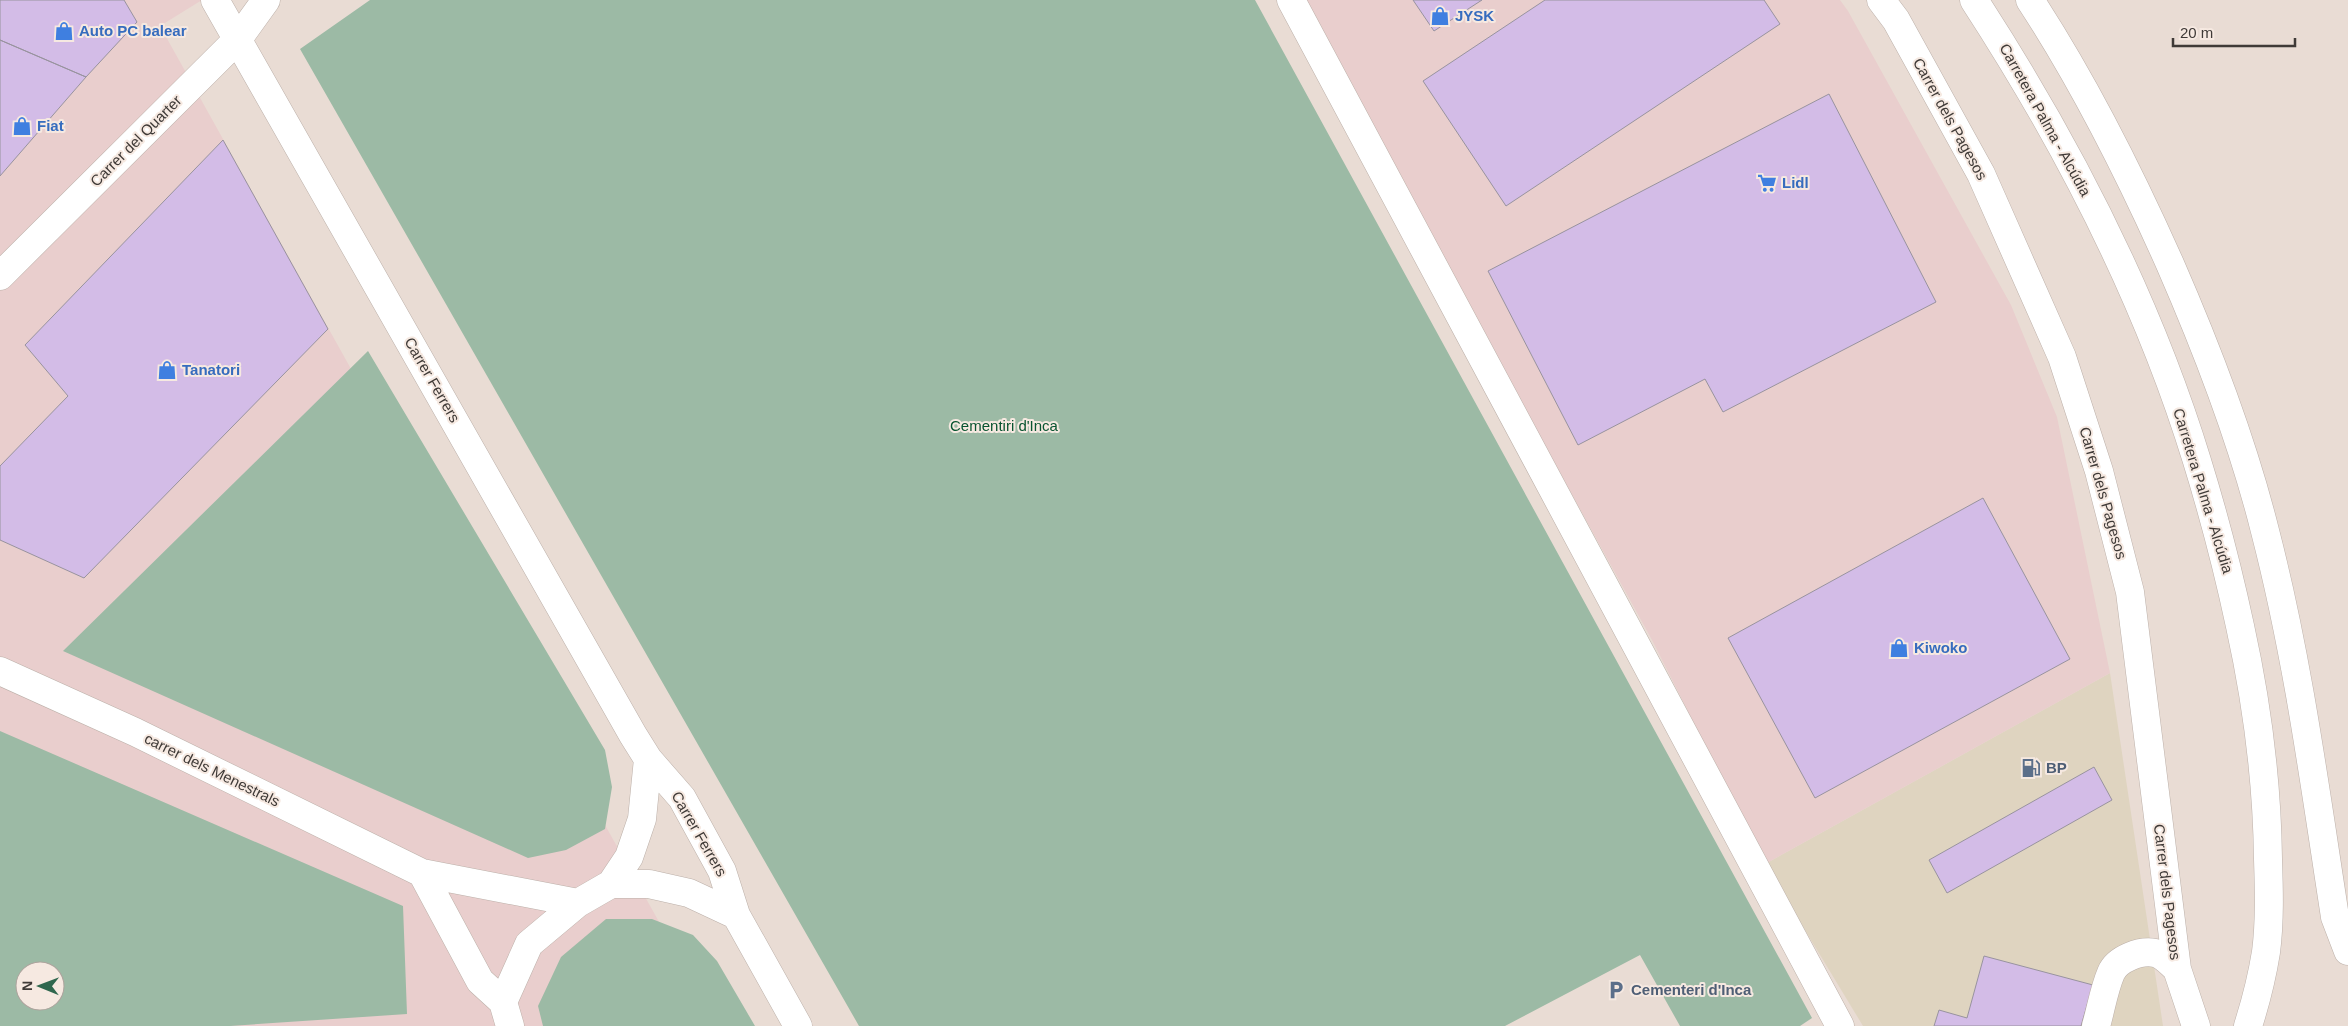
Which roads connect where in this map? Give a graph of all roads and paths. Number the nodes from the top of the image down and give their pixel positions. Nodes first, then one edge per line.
1 (216, 0) edge
2 (266, 0) edge
3 (1291, 0) edge
4 (1881, 0) edge
5 (1974, 0) edge
6 (2030, 0) edge
7 (238, 39) junction
8 (0, 276) edge
9 (0, 671) edge
10 (648, 759) junction
11 (422, 873) junction
12 (611, 884) junction
13 (578, 903) junction
14 (736, 916) junction
15 (2348, 951) edge
16 (2177, 969) junction
17 (507, 1014) edge
18 (798, 1026) edge
19 (1840, 1026) edge
20 (2096, 1026) edge
21 (2196, 1026) edge
22 (2248, 1026) edge

1 - 7 main road, Carrer Ferrers
2 - 7 main road, Carrer del Quarter
3 - 19 main road
4 - 16 main road, Carrer dels Pagesos
5 - 22 main road, Carretera Palma - Alcúdia
6 - 15 main road
7 - 8 main road, Carrer del Quarter
7 - 10 main road, Carrer Ferrers
9 - 11 main road, carrer dels Menestrals
10 - 12 main road
10 - 14 main road, Carrer Ferrers
11 - 13 main road, carrer dels Menestrals
11 - 17 main road
12 - 13 main road
12 - 14 main road
13 - 17 main road
14 - 18 main road, Carrer Ferrers
16 - 20 main road
16 - 21 main road, Carrer dels Pagesos

